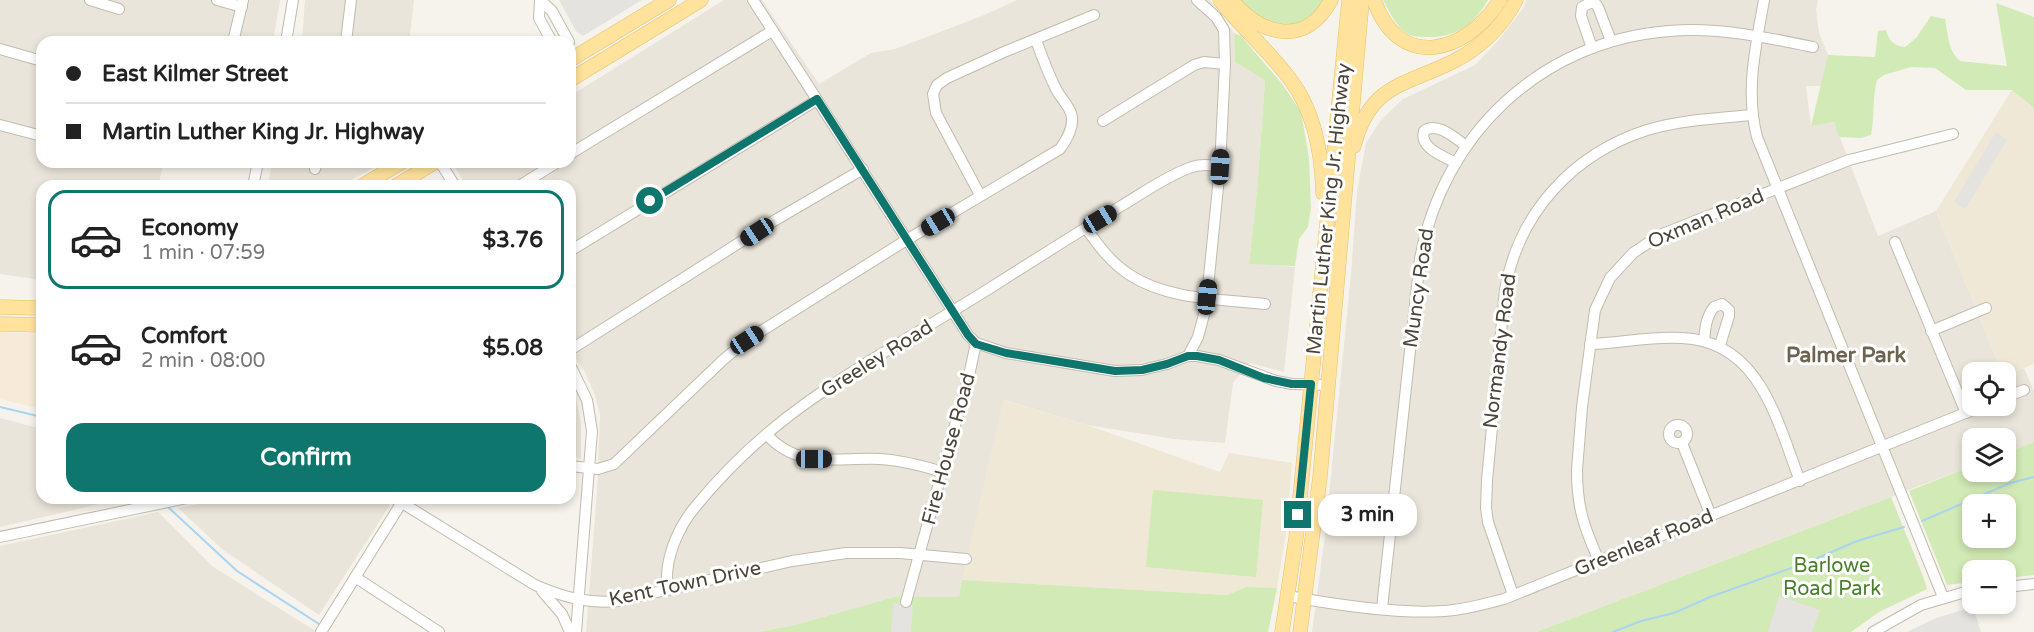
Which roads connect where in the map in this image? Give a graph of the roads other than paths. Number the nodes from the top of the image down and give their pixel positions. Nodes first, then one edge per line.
1 (90, 0) edge
2 (217, 0) edge
3 (293, 0) edge
4 (351, 0) edge
5 (669, 0) edge
6 (701, 0) edge
7 (753, 0) edge
8 (1197, 0) edge
9 (1220, 0) edge
10 (1231, 0) edge
11 (1331, 0) edge
12 (1349, 0) edge
13 (1362, 0) edge
14 (1374, 0) edge
15 (1500, 0) edge
16 (1516, 0) edge
17 (1764, 0) edge
18 (243, 3) edge
19 (119, 9) dead end
20 (1094, 15) dead end
21 (772, 31) junction
22 (1758, 35) junction
23 (235, 36) edge
24 (287, 36) edge
25 (347, 36) edge
26 (549, 36) edge
27 (567, 36) edge
28 (1036, 40) junction
29 (1611, 41) junction
30 (1813, 47) dead end
31 (1592, 48) junction
32 (0, 49) edge
33 (576, 57) edge
34 (36, 59) edge
35 (576, 60) edge
36 (1225, 64) junction
37 (586, 70) junction
38 (576, 74) edge
39 (817, 99) junction
40 (1752, 115) junction
41 (1103, 121) dead end
42 (0, 125) edge
43 (36, 134) edge
44 (1953, 134) dead end
45 (1466, 146) junction
46 (576, 150) edge
47 (1456, 163) junction
48 (1220, 167) junction
49 (392, 168) edge
50 (425, 168) edge
51 (548, 168) edge
52 (863, 169) junction
53 (372, 180) edge
54 (406, 180) edge
55 (529, 180) edge
56 (1777, 189) junction
57 (980, 195) junction
58 (1342, 222) junction
59 (1086, 228) junction
60 (908, 240) junction
61 (1895, 242) dead end
62 (576, 247) edge
63 (1324, 249) junction
64 (1207, 297) junction
65 (1265, 304) dead end
66 (0, 307) edge
67 (36, 308) edge
68 (1986, 308) dead end
69 (954, 312) junction
70 (0, 324) edge
71 (36, 325) edge
72 (1931, 331) junction
73 (1704, 341) junction
74 (976, 344) junction
75 (1590, 344) junction
76 (1720, 345) junction
77 (576, 346) edge
78 (1188, 356) junction
79 (576, 376) edge
80 (1311, 384) junction
81 (1327, 385) junction
82 (2024, 390) dead end
83 (2016, 393) edge
84 (1962, 404) edge
85 (1962, 415) edge
86 (767, 435) junction
87 (1682, 443) dead end
88 (1881, 447) junction
89 (576, 467) edge
90 (590, 468) junction
91 (943, 472) junction
92 (1800, 481) junction
93 (159, 504) edge
94 (396, 504) edge
95 (404, 504) edge
96 (1711, 516) junction
97 (0, 537) edge
98 (920, 555) junction
99 (966, 559) dead end
100 (1599, 561) junction
101 (355, 577) junction
102 (2034, 584) edge
103 (535, 585) junction
104 (2016, 585) edge
105 (669, 590) junction
106 (1962, 592) edge
107 (1513, 595) junction
108 (1288, 596) junction
109 (1943, 597) junction
110 (1304, 599) junction
111 (579, 600) junction
112 (906, 602) dead end
113 (1382, 608) junction
114 (321, 632) edge
115 (438, 632) edge
116 (570, 632) edge
117 (576, 632) edge
118 (1282, 632) edge
119 (1300, 632) edge
120 (1873, 632) edge

1 - 19 street
2 - 18 street
3 - 24 street
4 - 25 street
5 - 33 main road
6 - 37 main road
7 - 21 street
8 - 36 street
9 - 63 main road
10 - 11 main road
12 - 63 main road, Martin Luther King Jr. Highway
13 - 58 main road, Martin Luther King Jr. Highway
14 - 15 main road
16 - 58 main road
17 - 22 street
18 - 23 street
20 - 28 street
21 - 39 street
21 - 46 street
22 - 29 street, Muncy Road
22 - 30 street, Muncy Road
22 - 40 street
26 - 27 street
28 - 57 street
28 - 57 street
29 - 31 street, Muncy Road
29 - 31 street
31 - 45 street, Muncy Road
32 - 34 street
35 - 37 street
36 - 41 street
36 - 48 street
37 - 38 main road
39 - 52 street
39 - 62 street
40 - 56 street
40 - 107 street, Normandy Road
42 - 43 street
44 - 56 street, Oxman Road
45 - 47 street, Muncy Road
45 - 47 street
47 - 113 street, Muncy Road
48 - 59 street, Greeley Road
48 - 64 street
49 - 53 main road
50 - 54 main road
51 - 55 street
52 - 60 street
52 - 77 street
56 - 75 street, Oxman Road
56 - 88 street
57 - 60 street
58 - 81 main road, Martin Luther King Jr. Highway
59 - 64 street
59 - 69 street, Greeley Road
60 - 69 street
60 - 90 street
61 - 72 street
63 - 80 main road, Martin Luther King Jr. Highway
64 - 65 street
64 - 78 street
66 - 67 main road
68 - 72 street
69 - 74 street
69 - 86 street, Greeley Road
70 - 71 main road
72 - 84 street
73 - 75 street
73 - 76 street
73 - 76 street
74 - 78 street
74 - 91 street, Fire House Road
75 - 100 street, Oxman Road
76 - 92 street
78 - 80 street
79 - 90 street
80 - 81 street
80 - 108 main road, Martin Luther King Jr. Highway
81 - 110 main road, Martin Luther King Jr. Highway
82 - 83 street
85 - 88 street, Greenleaf Road
86 - 91 street
86 - 105 street, Greeley Road
87 - 96 street
88 - 92 street, Greenleaf Road
88 - 109 street
89 - 90 street
90 - 111 street
91 - 98 street, Fire House Road
92 - 96 street, Greenleaf Road
93 - 97 street
94 - 101 street
95 - 103 street, Kent Town Drive
96 - 100 street, Greenleaf Road
98 - 99 street, Kent Town Drive
98 - 105 street, Kent Town Drive
98 - 112 street, Fire House Road
100 - 107 street, Greenleaf Road
101 - 114 street
101 - 115 street
102 - 104 street
103 - 111 street, Kent Town Drive
103 - 116 street
105 - 111 street, Kent Town Drive
106 - 109 street
107 - 113 street, Greenleaf Road
108 - 110 street, Greenleaf Road
108 - 118 main road, Martin Luther King Jr. Highway
109 - 120 street
110 - 113 street, Greenleaf Road
110 - 119 main road, Martin Luther King Jr. Highway
111 - 117 street

